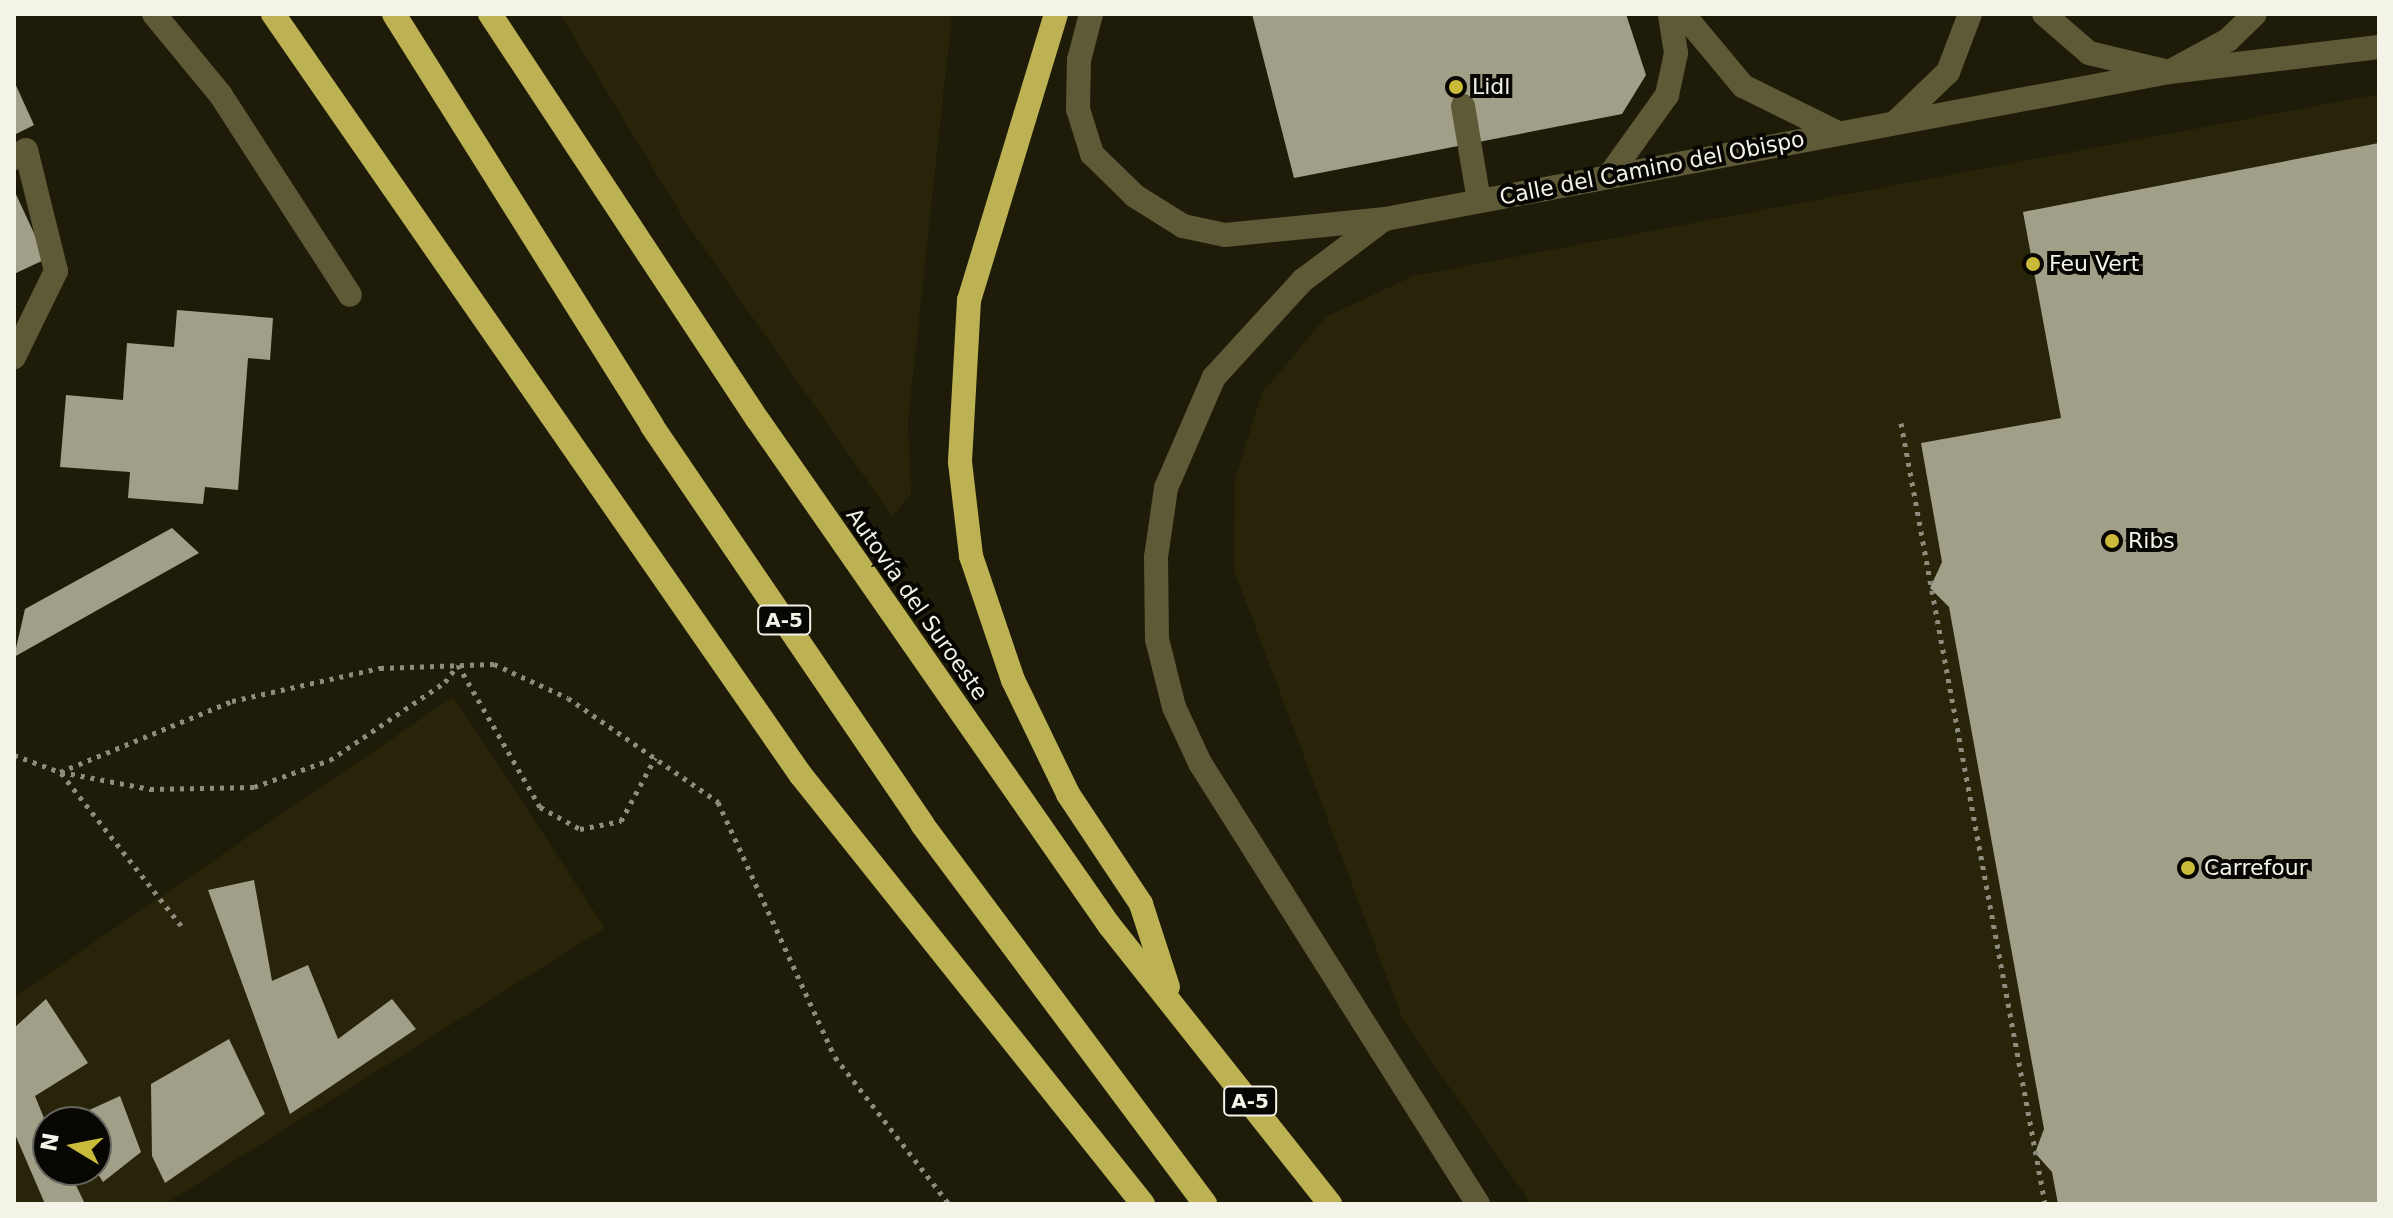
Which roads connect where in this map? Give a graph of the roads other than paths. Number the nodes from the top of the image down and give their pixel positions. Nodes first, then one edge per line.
1 (154, 14) edge
2 (273, 14) edge
3 (394, 14) edge
4 (490, 14) edge
5 (1056, 14) edge
6 (1091, 14) edge
7 (1670, 14) edge
8 (1683, 14) edge
9 (1970, 14) edge
10 (2044, 14) edge
11 (2255, 14) edge
12 (2379, 47) edge
13 (2169, 72) junction
14 (1463, 106) dead end
15 (1894, 124) junction
16 (1838, 133) junction
17 (14, 158) edge
18 (1609, 176) junction
19 (1479, 201) junction
20 (1385, 219) junction
21 (350, 295) dead end
22 (14, 357) edge
23 (1171, 997) junction
24 (1143, 1204) edge
25 (1205, 1204) edge
26 (1330, 1204) edge
27 (1478, 1204) edge

1 - 21 street
2 - 24 highway
3 - 25 highway, A-5
4 - 23 highway, Autovía del Suroeste / A-5
5 - 23 highway
6 - 20 street, Calle del Camino del Obispo
7 - 18 street
8 - 16 street
9 - 15 street
10 - 13 street
11 - 13 street
12 - 13 street, Calle del Camino del Obispo
13 - 15 street, Calle del Camino del Obispo
14 - 19 street
15 - 16 street, Calle del Camino del Obispo
16 - 18 street, Calle del Camino del Obispo
17 - 22 street
18 - 19 street, Calle del Camino del Obispo
19 - 20 street, Calle del Camino del Obispo
20 - 27 street
23 - 26 highway, Autovía del Suroeste / A-5

